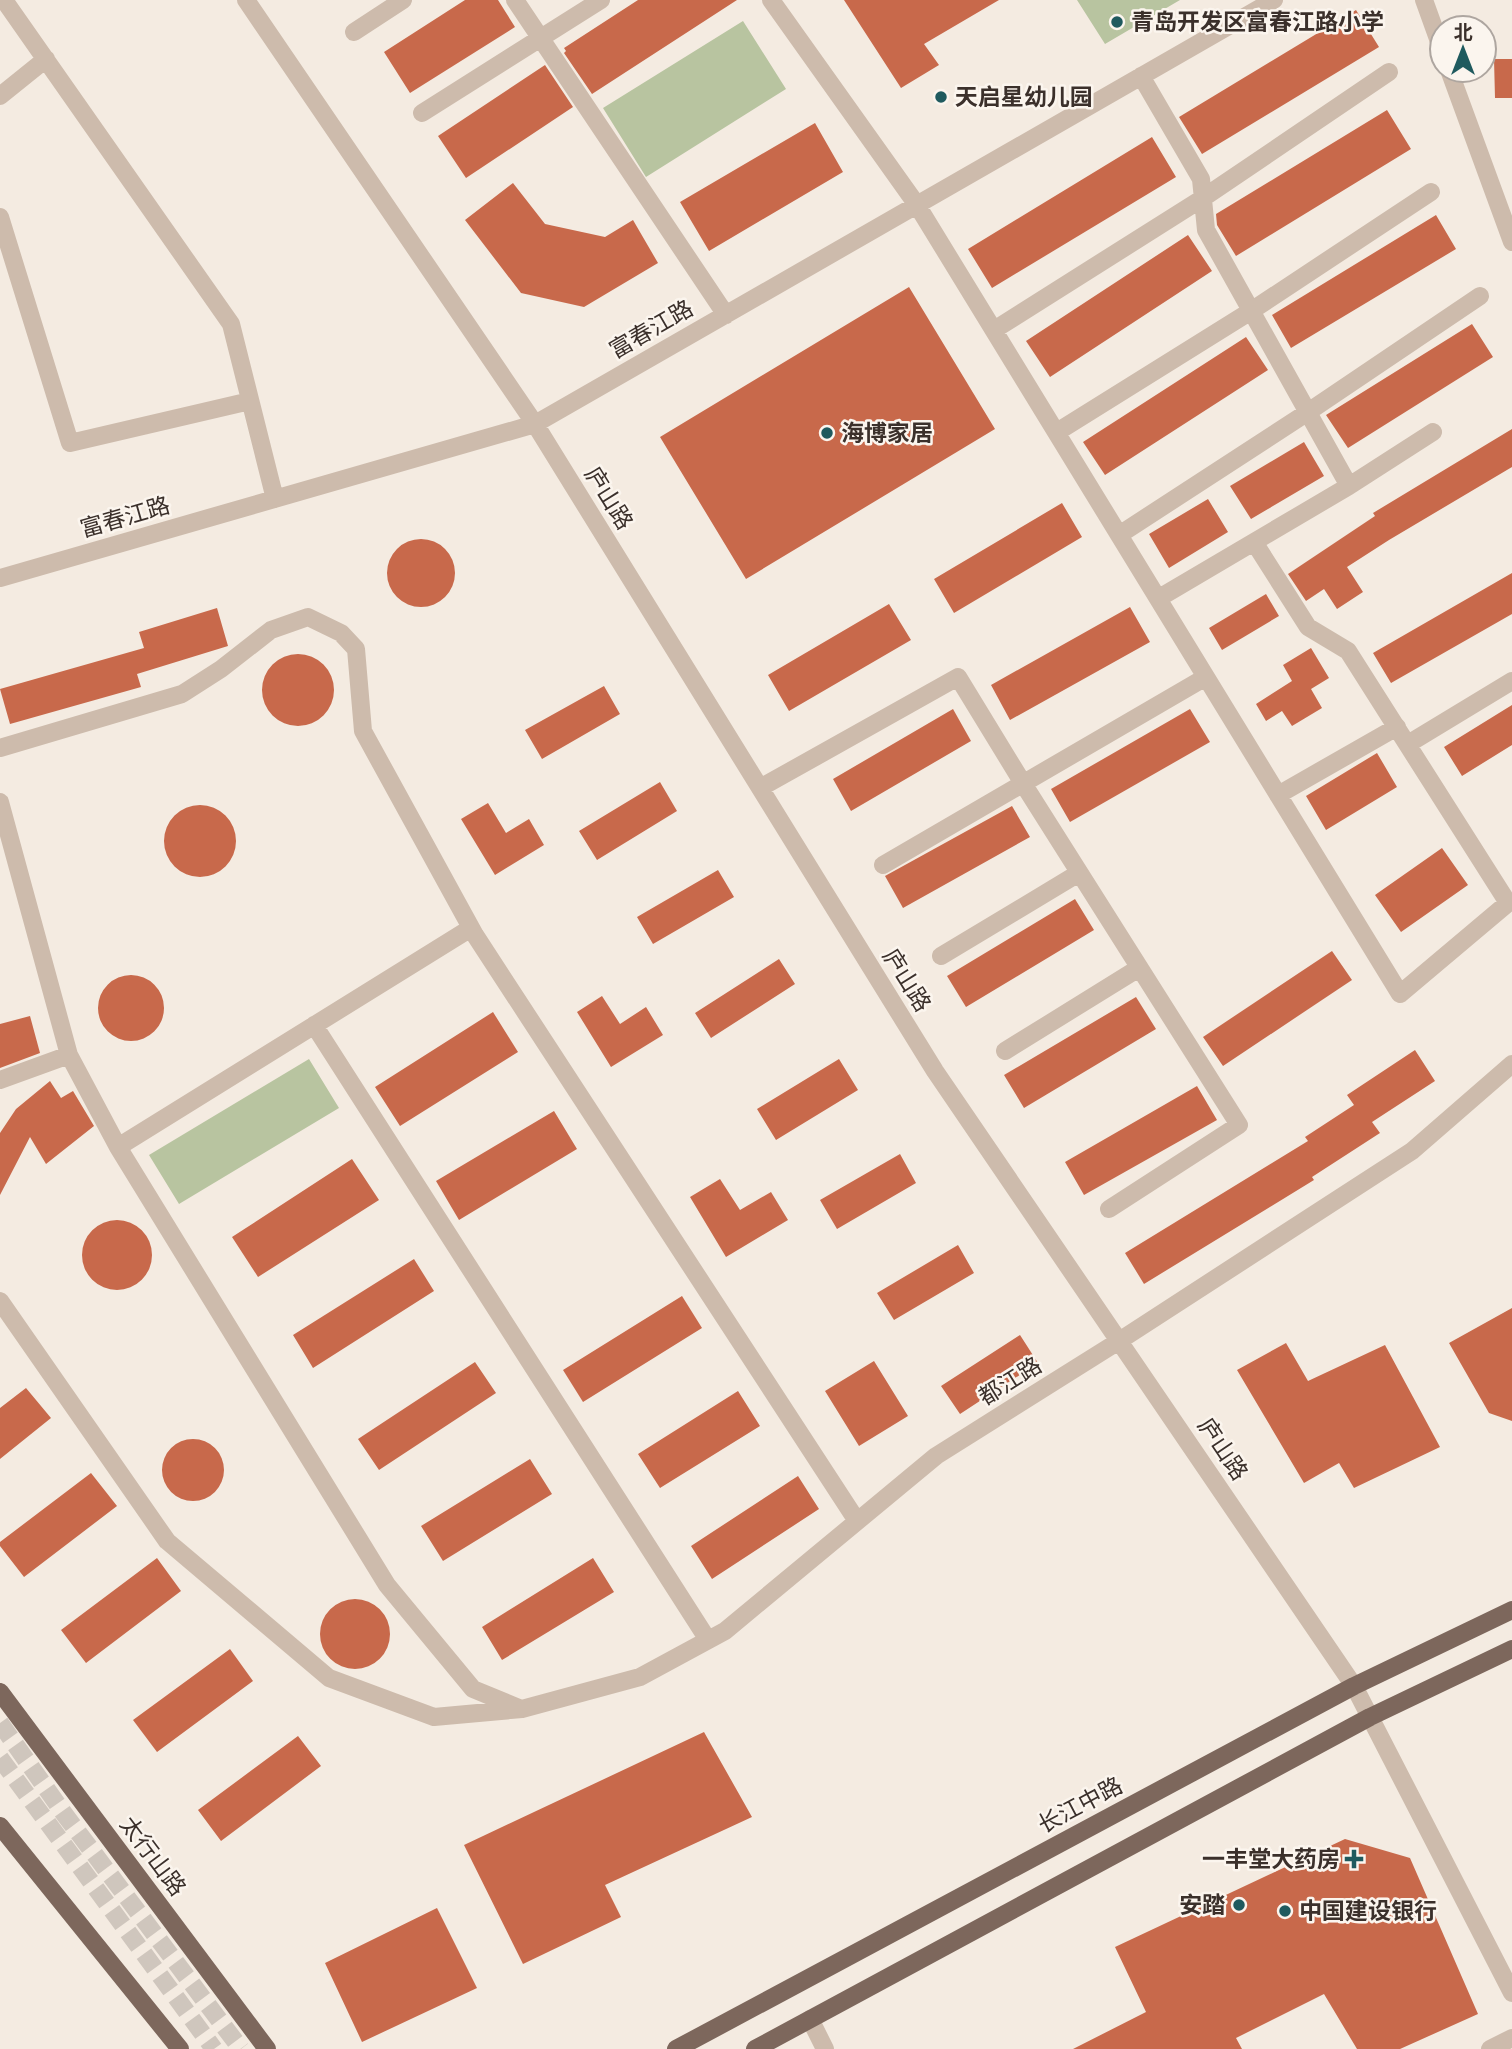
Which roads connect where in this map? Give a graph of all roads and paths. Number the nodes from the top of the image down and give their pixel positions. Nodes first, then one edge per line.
1 (4, 0) edge
2 (246, 0) edge
3 (403, 0) edge
4 (515, 0) edge
5 (601, 0) edge
6 (771, 0) edge
7 (1274, 0) edge
8 (354, 32) dead end
9 (541, 38) junction
10 (46, 59) junction
11 (1389, 72) dead end
12 (1141, 76) junction
13 (1454, 84) edge
14 (0, 96) edge
15 (422, 113) dead end
16 (1432, 192) dead end
17 (1203, 198) junction
18 (918, 205) junction
19 (0, 217) edge
20 (1512, 242) edge
21 (1480, 296) dead end
22 (1251, 311) junction
23 (726, 315) junction
24 (994, 330) junction
25 (250, 401) junction
26 (1308, 412) junction
27 (535, 424) junction
28 (1057, 432) junction
29 (1433, 432) dead end
30 (1349, 486) junction
31 (275, 499) junction
32 (1119, 535) junction
33 (1254, 542) junction
34 (0, 579) edge
35 (1158, 598) junction
36 (1206, 677) junction
37 (1512, 681) edge
38 (1397, 727) junction
39 (1408, 744) junction
40 (0, 748) edge
41 (1024, 785) junction
42 (760, 788) junction
43 (1279, 795) junction
44 (0, 802) edge
45 (883, 865) dead end
46 (1079, 873) junction
47 (471, 928) junction
48 (941, 956) dead end
49 (1139, 968) junction
50 (314, 1025) junction
51 (1005, 1051) dead end
52 (69, 1055) junction
53 (1512, 1064) edge
54 (0, 1080) edge
55 (118, 1147) junction
56 (1109, 1209) dead end
57 (0, 1301) edge
58 (1119, 1341) junction
59 (857, 1521) junction
60 (1512, 1611) edge
61 (708, 1640) junction
62 (1512, 1649) edge
63 (1354, 1686) junction
64 (0, 1692) edge
65 (522, 1709) junction
66 (1370, 1717) junction
67 (0, 1826) edge
68 (1512, 1993) edge
69 (810, 2020) junction
70 (1512, 2038) edge
71 (180, 2049) edge
72 (267, 2049) edge
73 (676, 2049) edge
74 (755, 2049) edge
75 (825, 2049) edge
76 (1490, 2049) edge

1 - 10 street
2 - 27 street, 庐山路
3 - 8 street
4 - 9 street
5 - 9 street
6 - 18 street
7 - 12 street, 富春江路
9 - 15 street
9 - 23 street
10 - 14 street
10 - 25 street
11 - 17 street
12 - 17 street
12 - 18 street, 富春江路
13 - 20 street
16 - 22 street
17 - 22 street
17 - 24 street
18 - 23 street, 富春江路
18 - 24 street
19 - 25 street
21 - 26 street
22 - 26 street
22 - 28 street
23 - 27 street, 富春江路
24 - 28 street
25 - 31 street
26 - 30 street
26 - 32 street
27 - 31 street, 富春江路
27 - 42 street, 庐山路
28 - 32 street
29 - 30 street
30 - 33 street
31 - 34 street, 富春江路
32 - 35 street
33 - 35 street
33 - 38 street
35 - 36 street
36 - 41 street
36 - 43 street
37 - 39 street
38 - 39 street
38 - 43 street
39 - 43 street
40 - 47 street
41 - 42 street
41 - 45 street
41 - 46 street
42 - 58 street, 庐山路
44 - 52 street
46 - 48 street
46 - 49 street
47 - 50 street
47 - 59 street
49 - 51 street
49 - 56 street
50 - 55 street
50 - 61 street
52 - 54 street
52 - 55 street
53 - 58 street, 都江路
55 - 65 street
57 - 65 street, 都江路
58 - 59 street, 都江路
58 - 63 street, 庐山路
59 - 61 street, 都江路
60 - 63 main road, 长江中路
61 - 65 street, 都江路
62 - 66 main road
63 - 66 street, 庐山路
63 - 73 main road, 长江中路
64 - 72 main road, 太行山路
66 - 68 street, 庐山路
66 - 69 main road
67 - 71 main road
69 - 74 main road
69 - 75 street
70 - 76 street

